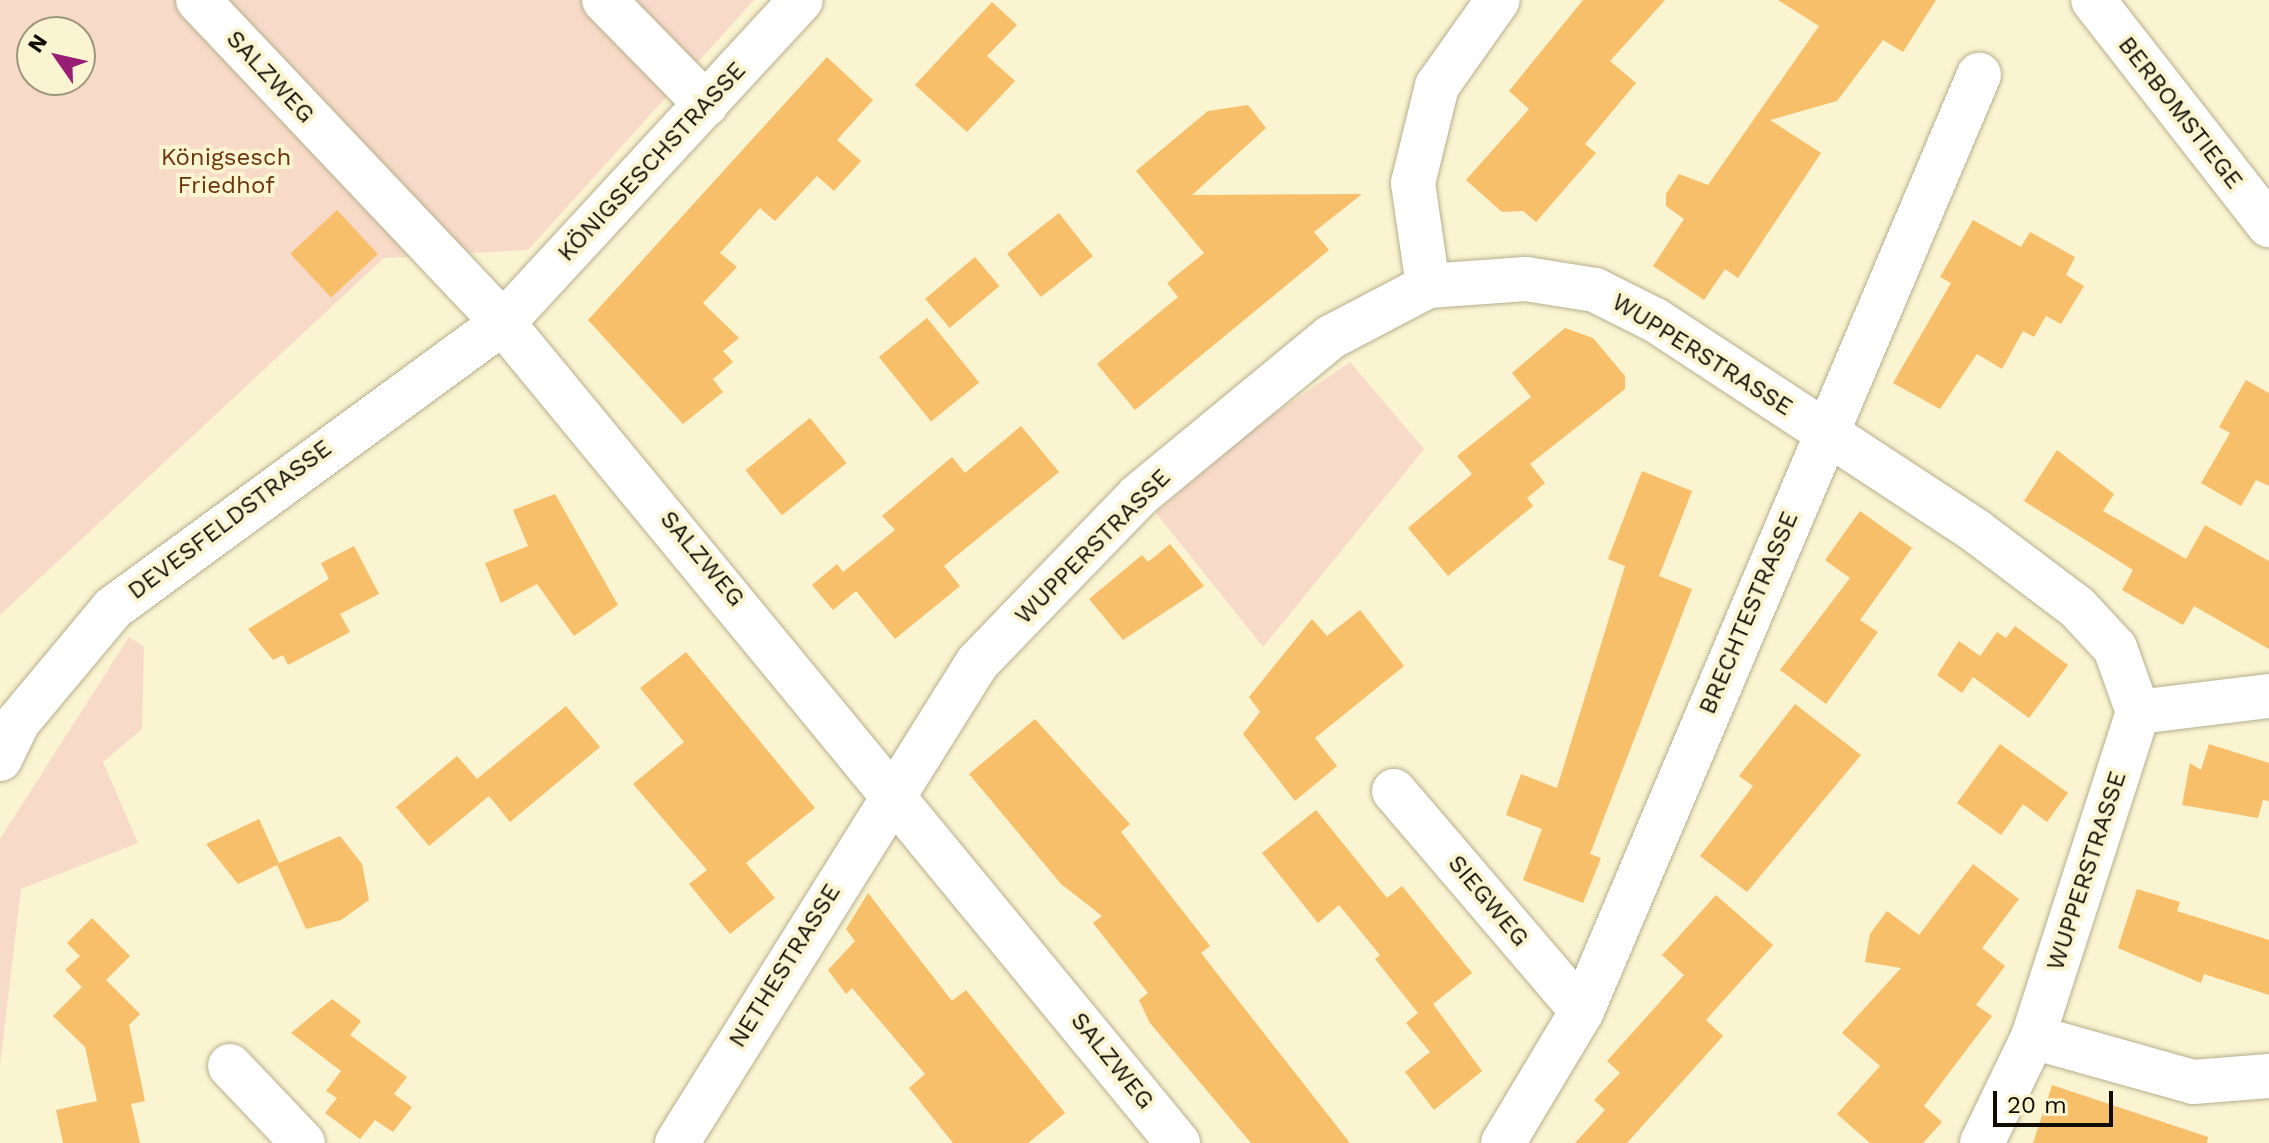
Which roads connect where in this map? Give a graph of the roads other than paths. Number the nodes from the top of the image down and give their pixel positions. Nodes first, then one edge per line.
1 (198, 0) edge
2 (604, 0) edge
3 (801, 0) edge
4 (1498, 0) edge
5 (2093, 0) edge
6 (1979, 75) dead end
7 (706, 104) junction
8 (2269, 225) edge
9 (1428, 286) junction
10 (503, 323) junction
11 (1825, 432) junction
12 (2269, 696) edge
13 (2138, 712) junction
14 (0, 759) edge
15 (894, 789) junction
16 (1394, 791) dead end
17 (1582, 1011) junction
18 (2033, 1037) junction
19 (230, 1066) dead end
20 (2269, 1076) edge
21 (303, 1143) edge
22 (677, 1143) edge
23 (1178, 1143) edge
24 (1503, 1143) edge
25 (1982, 1143) edge

1 - 10 street, SALZWEG
2 - 7 street
3 - 7 street, KÖNIGSESCHSTRASSE
4 - 9 street
5 - 8 street, BERBOMSTIEGE
6 - 11 street, BRECHTESTRASSE
7 - 10 street, KÖNIGSESCHSTRASSE
9 - 11 street, WUPPERSTRASSE
9 - 15 street, WUPPERSTRASSE
10 - 14 street, DEVESFELDSTRASSE
10 - 15 street, SALZWEG
11 - 13 street, WUPPERSTRASSE
11 - 17 street, BRECHTESTRASSE
12 - 13 street
13 - 18 street, WUPPERSTRASSE
15 - 22 street, NETHESTRASSE
15 - 23 street, SALZWEG
16 - 17 street, SIEGWEG
17 - 24 street, BRECHTESTRASSE
18 - 20 street
18 - 25 street, WUPPERSTRASSE
19 - 21 street

